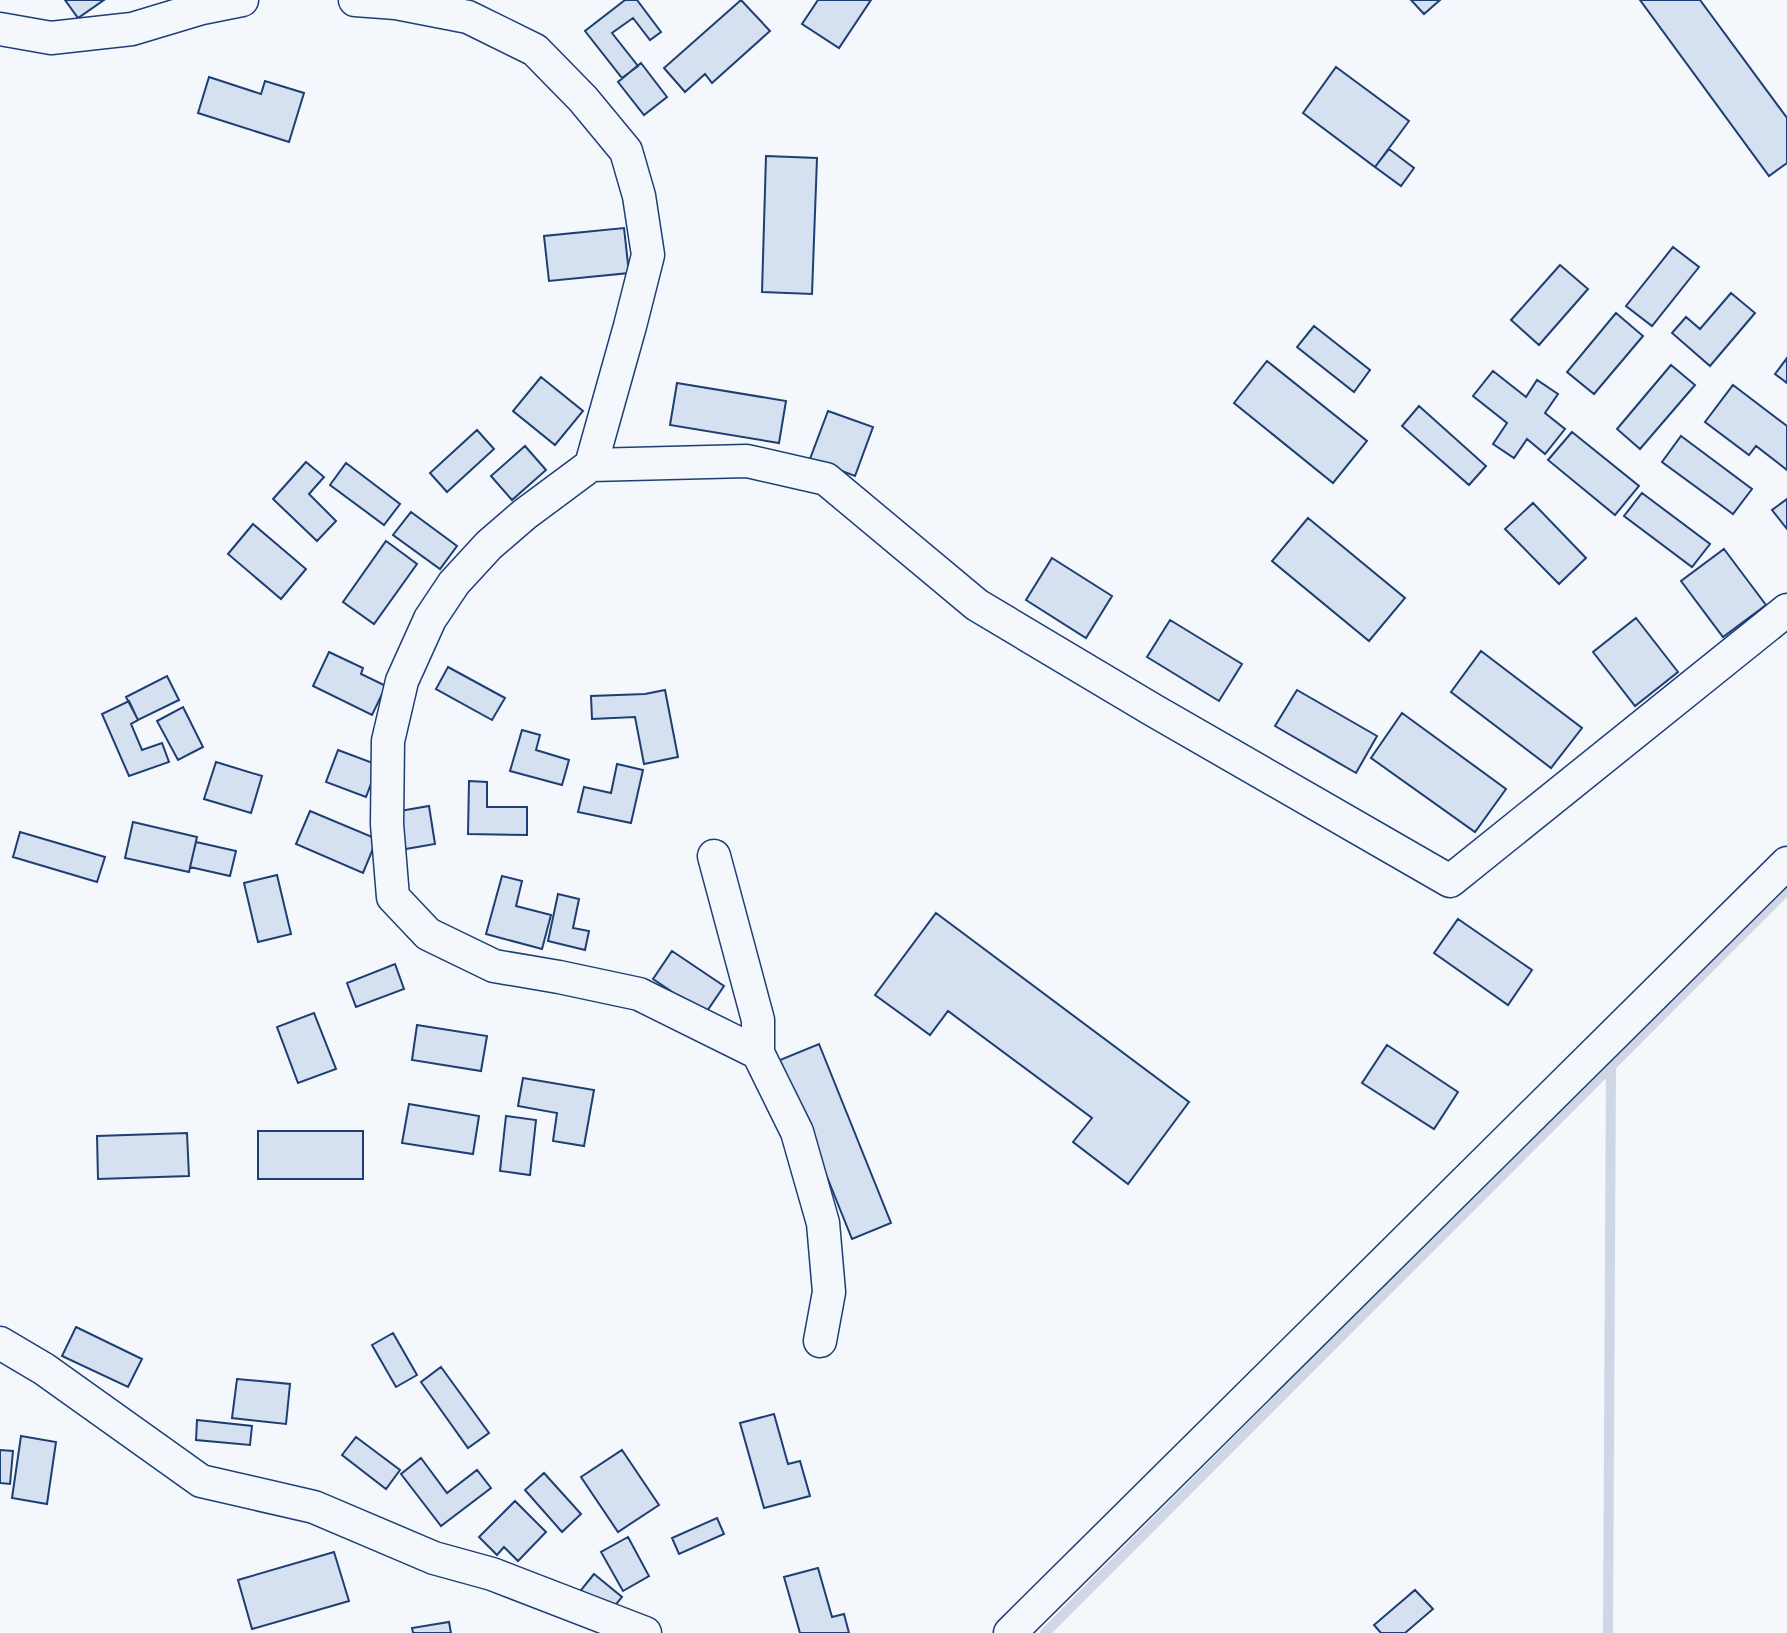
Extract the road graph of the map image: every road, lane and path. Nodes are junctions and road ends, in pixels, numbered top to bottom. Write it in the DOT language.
graph roads {
  1 [pos="242,0"];
  2 [pos="355,0"];
  3 [pos="0,29"];
  4 [pos="591,465"];
  5 [pos="1787,610"];
  6 [pos="714,856"];
  7 [pos="1787,863"];
  8 [pos="758,1054"];
  9 [pos="820,1341"];
  10 [pos="0,1343"];
  11 [pos="645,1633"];
  12 [pos="1010,1633"];
  1 -- 3 [label="street"];
  2 -- 4 [label="street"];
  4 -- 5 [label="street"];
  4 -- 8 [label="street"];
  6 -- 8 [label="street"];
  7 -- 12 [label="street"];
  8 -- 9 [label="street"];
  10 -- 11 [label="street"];
}
